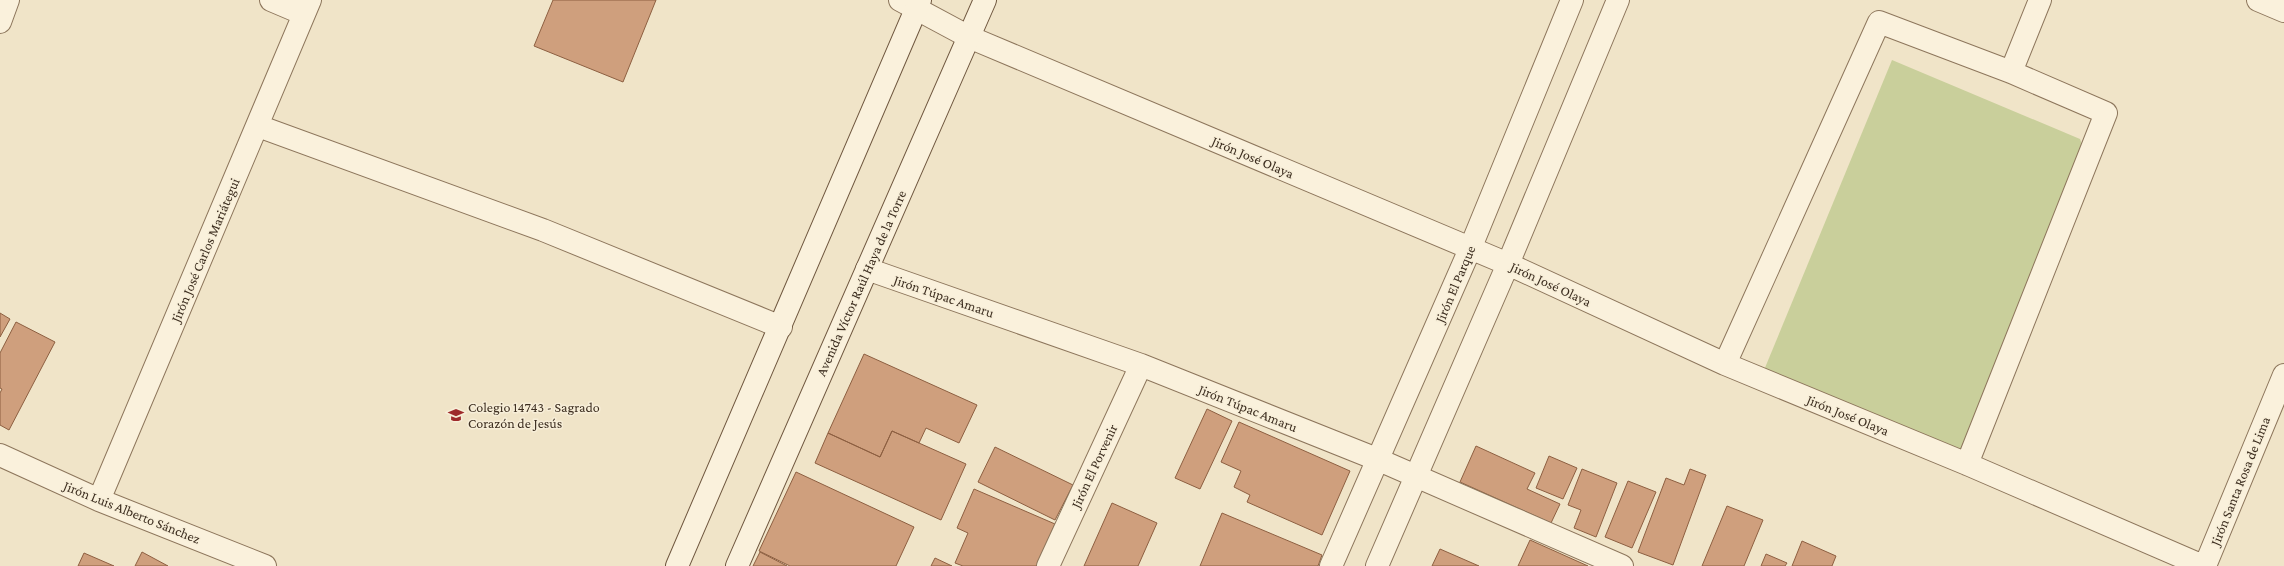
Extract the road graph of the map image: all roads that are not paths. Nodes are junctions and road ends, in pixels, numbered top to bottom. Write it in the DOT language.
graph roads {
  1 [pos="8,0"];
  2 [pos="271,0"];
  3 [pos="985,0"];
  4 [pos="1572,0"];
  5 [pos="1618,0"];
  6 [pos="2040,0"];
  7 [pos="2258,0"];
  8 [pos="912,2"];
  9 [pos="307,7"];
  10 [pos="2284,11"];
  11 [pos="0,22"];
  12 [pos="969,37"];
  13 [pos="2011,72"];
  14 [pos="258,126"];
  15 [pos="1470,249"];
  16 [pos="1508,264"];
  17 [pos="867,269"];
  18 [pos="781,327"];
  19 [pos="1725,364"];
  20 [pos="1141,365"];
  21 [pos="2284,375"];
  22 [pos="0,455"];
  23 [pos="1379,460"];
  24 [pos="1967,464"];
  25 [pos="1417,477"];
  26 [pos="99,500"];
  27 [pos="265,566"];
  28 [pos="677,566"];
  29 [pos="737,566"];
  30 [pos="1048,566"];
  31 [pos="1331,566"];
  32 [pos="1377,566"];
  33 [pos="1622,566"];
  34 [pos="2204,566"];
  1 -- 11 [label="street"];
  2 -- 9 [label="street"];
  3 -- 12 [label="street, Avenida Víctor Raúl Haya de la Torre"];
  4 -- 15 [label="street, Jirón El Parque"];
  5 -- 16 [label="street"];
  6 -- 13 [label="street"];
  7 -- 10 [label="street"];
  8 -- 12 [label="street, Jirón José Olaya"];
  8 -- 18 [label="street"];
  9 -- 14 [label="street, Jirón José Carlos Mariátegui"];
  12 -- 15 [label="street, Jirón José Olaya"];
  12 -- 17 [label="street, Avenida Víctor Raúl Haya de la Torre"];
  13 -- 19 [label="street"];
  13 -- 24 [label="street"];
  14 -- 18 [label="street"];
  14 -- 26 [label="street, Jirón José Carlos Mariátegui"];
  15 -- 16 [label="street, Jirón José Olaya"];
  15 -- 23 [label="street, Jirón El Parque"];
  16 -- 19 [label="street, Jirón José Olaya"];
  16 -- 25 [label="street"];
  17 -- 20 [label="street, Jirón Túpac Amaru"];
  17 -- 29 [label="street, Avenida Víctor Raúl Haya de la Torre"];
  18 -- 28 [label="street"];
  19 -- 24 [label="street, Jirón José Olaya"];
  20 -- 23 [label="street, Jirón Túpac Amaru"];
  20 -- 30 [label="street, Jirón El Porvenir"];
  21 -- 34 [label="street, Jirón Santa Rosa de Lima"];
  22 -- 26 [label="street, Jirón Luis Alberto Sánchez"];
  23 -- 25 [label="street, Jirón Túpac Amaru"];
  23 -- 31 [label="street, Jirón El Parque"];
  24 -- 34 [label="street, Jirón José Olaya"];
  25 -- 32 [label="street"];
  25 -- 33 [label="street, Jirón Túpac Amaru"];
  26 -- 27 [label="street, Jirón Luis Alberto Sánchez"];
}
